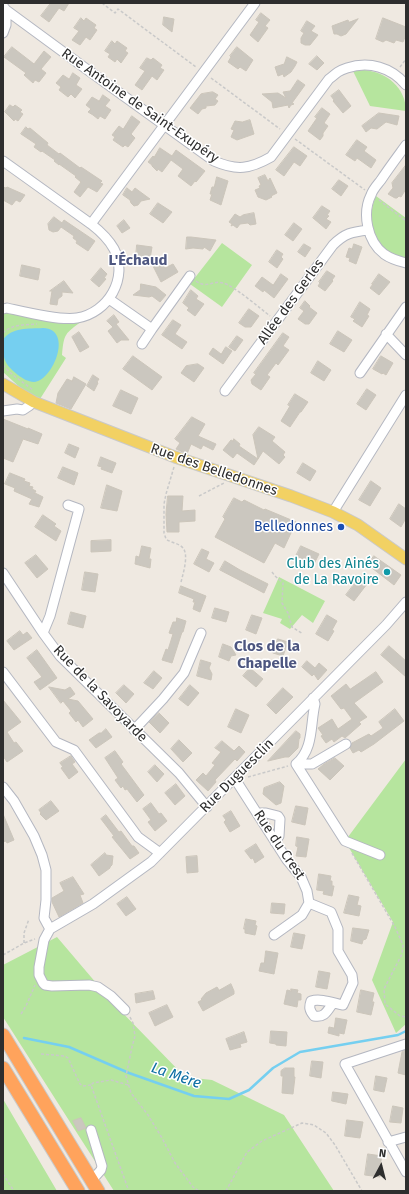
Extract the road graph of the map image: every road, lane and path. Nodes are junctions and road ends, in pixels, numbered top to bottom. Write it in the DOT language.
graph roads {
  1 [pos="102,3"];
  2 [pos="255,3"];
  3 [pos="5,8"];
  4 [pos="3,33"];
  5 [pos="406,59"];
  6 [pos="203,72"];
  7 [pos="395,74"];
  8 [pos="406,85"];
  9 [pos="164,124"];
  10 [pos="288,134"];
  11 [pos="406,144"];
  12 [pos="3,161"];
  13 [pos="371,194"];
  14 [pos="406,221"];
  15 [pos="92,224"];
  16 [pos="368,230"];
  17 [pos="406,263"];
  18 [pos="190,276"];
  19 [pos="109,299"];
  20 [pos="406,307"];
  21 [pos="3,309"];
  22 [pos="270,316"];
  23 [pos="152,329"];
  24 [pos="386,334"];
  25 [pos="142,344"];
  26 [pos="406,355"];
  27 [pos="3,365"];
  28 [pos="360,373"];
  29 [pos="3,378"];
  30 [pos="3,384"];
  31 [pos="16,391"];
  32 [pos="225,391"];
  33 [pos="406,395"];
  34 [pos="34,396"];
  35 [pos="3,411"];
  36 [pos="175,457"];
  37 [pos="228,481"];
  38 [pos="199,496"];
  39 [pos="68,505"];
  40 [pos="333,512"];
  41 [pos="406,559"];
  42 [pos="272,572"];
  43 [pos="3,573"];
  44 [pos="181,582"];
  45 [pos="406,602"];
  46 [pos="43,633"];
  47 [pos="201,633"];
  48 [pos="303,634"];
  49 [pos="3,672"];
  50 [pos="313,698"];
  51 [pos="134,730"];
  52 [pos="346,744"];
  53 [pos="296,764"];
  54 [pos="235,779"];
  55 [pos="3,787"];
  56 [pos="207,807"];
  57 [pos="257,813"];
  58 [pos="345,841"];
  59 [pos="275,842"];
  60 [pos="160,853"];
  61 [pos="380,855"];
  62 [pos="309,903"];
  63 [pos="29,919"];
  64 [pos="48,932"];
  65 [pos="274,935"];
  66 [pos="24,943"];
  67 [pos="3,955"];
  68 [pos="39,975"];
  69 [pos="334,1003"];
  70 [pos="125,1010"];
  71 [pos="21,1014"];
  72 [pos="406,1017"];
  73 [pos="3,1035"];
  74 [pos="406,1044"];
  75 [pos="41,1054"];
  76 [pos="3,1068"];
  77 [pos="91,1085"];
  78 [pos="128,1086"];
  79 [pos="92,1130"];
  80 [pos="406,1137"];
  81 [pos="388,1142"];
  82 [pos="406,1172"];
  83 [pos="3,1174"];
  84 [pos="95,1186"];
  85 [pos="14,1191"];
  86 [pos="78,1191"];
  87 [pos="129,1191"];
  88 [pos="199,1191"];
  89 [pos="226,1191"];
  90 [pos="362,1191"];
  1 -- 6 [label="path"];
  2 -- 6 [label="street"];
  3 -- 4 [label="street"];
  3 -- 9 [label="street, Rue Antoine de Saint-Exupéry"];
  5 -- 7 [label="path"];
  6 -- 9 [label="street"];
  6 -- 10 [label="path"];
  7 -- 8 [label="street, Rue Antoine de Saint-Exupéry"];
  7 -- 10 [label="street, Rue Antoine de Saint-Exupéry"];
  9 -- 10 [label="street, Rue Antoine de Saint-Exupéry"];
  9 -- 15 [label="street"];
  10 -- 13 [label="path"];
  11 -- 13 [label="street"];
  12 -- 15 [label="street"];
  13 -- 14 [label="path"];
  13 -- 16 [label="street"];
  15 -- 19 [label="street"];
  16 -- 17 [label="street"];
  16 -- 32 [label="street, Allée des Gerles"];
  18 -- 22 [label="path"];
  18 -- 23 [label="street"];
  19 -- 21 [label="street"];
  19 -- 23 [label="street"];
  20 -- 24 [label="street"];
  23 -- 25 [label="street"];
  24 -- 26 [label="street"];
  24 -- 28 [label="street"];
  27 -- 34 [label="path"];
  29 -- 31 [label="main road, Rue des Belledonnes"];
  30 -- 31 [label="main road, Rue des Belledonnes"];
  31 -- 34 [label="main road, Rue des Belledonnes"];
  33 -- 40 [label="street"];
  34 -- 35 [label="street"];
  34 -- 36 [label="main road, Rue des Belledonnes"];
  36 -- 40 [label="main road, Rue des Belledonnes"];
  36 -- 44 [label="path"];
  37 -- 38 [label="path"];
  39 -- 46 [label="street"];
  40 -- 41 [label="main road, Rue des Belledonnes"];
  42 -- 48 [label="path"];
  43 -- 46 [label="street, Rue de la Savoyarde"];
  45 -- 50 [label="street, Rue Duguesclin"];
  46 -- 51 [label="street, Rue de la Savoyarde"];
  47 -- 51 [label="street"];
  49 -- 60 [label="street"];
  50 -- 53 [label="street"];
  50 -- 54 [label="street, Rue Duguesclin"];
  51 -- 56 [label="street, Rue de la Savoyarde"];
  52 -- 53 [label="street"];
  53 -- 54 [label="path"];
  53 -- 58 [label="street"];
  54 -- 56 [label="street, Rue Duguesclin"];
  54 -- 57 [label="street, Rue du Crest"];
  55 -- 64 [label="street"];
  56 -- 60 [label="street, Rue Duguesclin"];
  57 -- 59 [label="street, Rue du Crest"];
  57 -- 59 [label="street"];
  58 -- 61 [label="street"];
  58 -- 72 [label="path"];
  59 -- 62 [label="street, Rue du Crest"];
  60 -- 64 [label="street, Rue Duguesclin"];
  62 -- 65 [label="street"];
  62 -- 69 [label="street"];
  63 -- 66 [label="path"];
  64 -- 66 [label="path"];
  64 -- 68 [label="street"];
  66 -- 67 [label="path"];
  68 -- 70 [label="street"];
  68 -- 71 [label="path"];
  70 -- 78 [label="path"];
  73 -- 84 [label="highway"];
  74 -- 81 [label="street"];
  75 -- 77 [label="path"];
  76 -- 86 [label="highway"];
  77 -- 78 [label="path"];
  77 -- 87 [label="path"];
  78 -- 88 [label="path"];
  79 -- 84 [label="street"];
  80 -- 81 [label="street"];
  81 -- 82 [label="street"];
  83 -- 85 [label="path"];
  89 -- 90 [label="path"];
}
